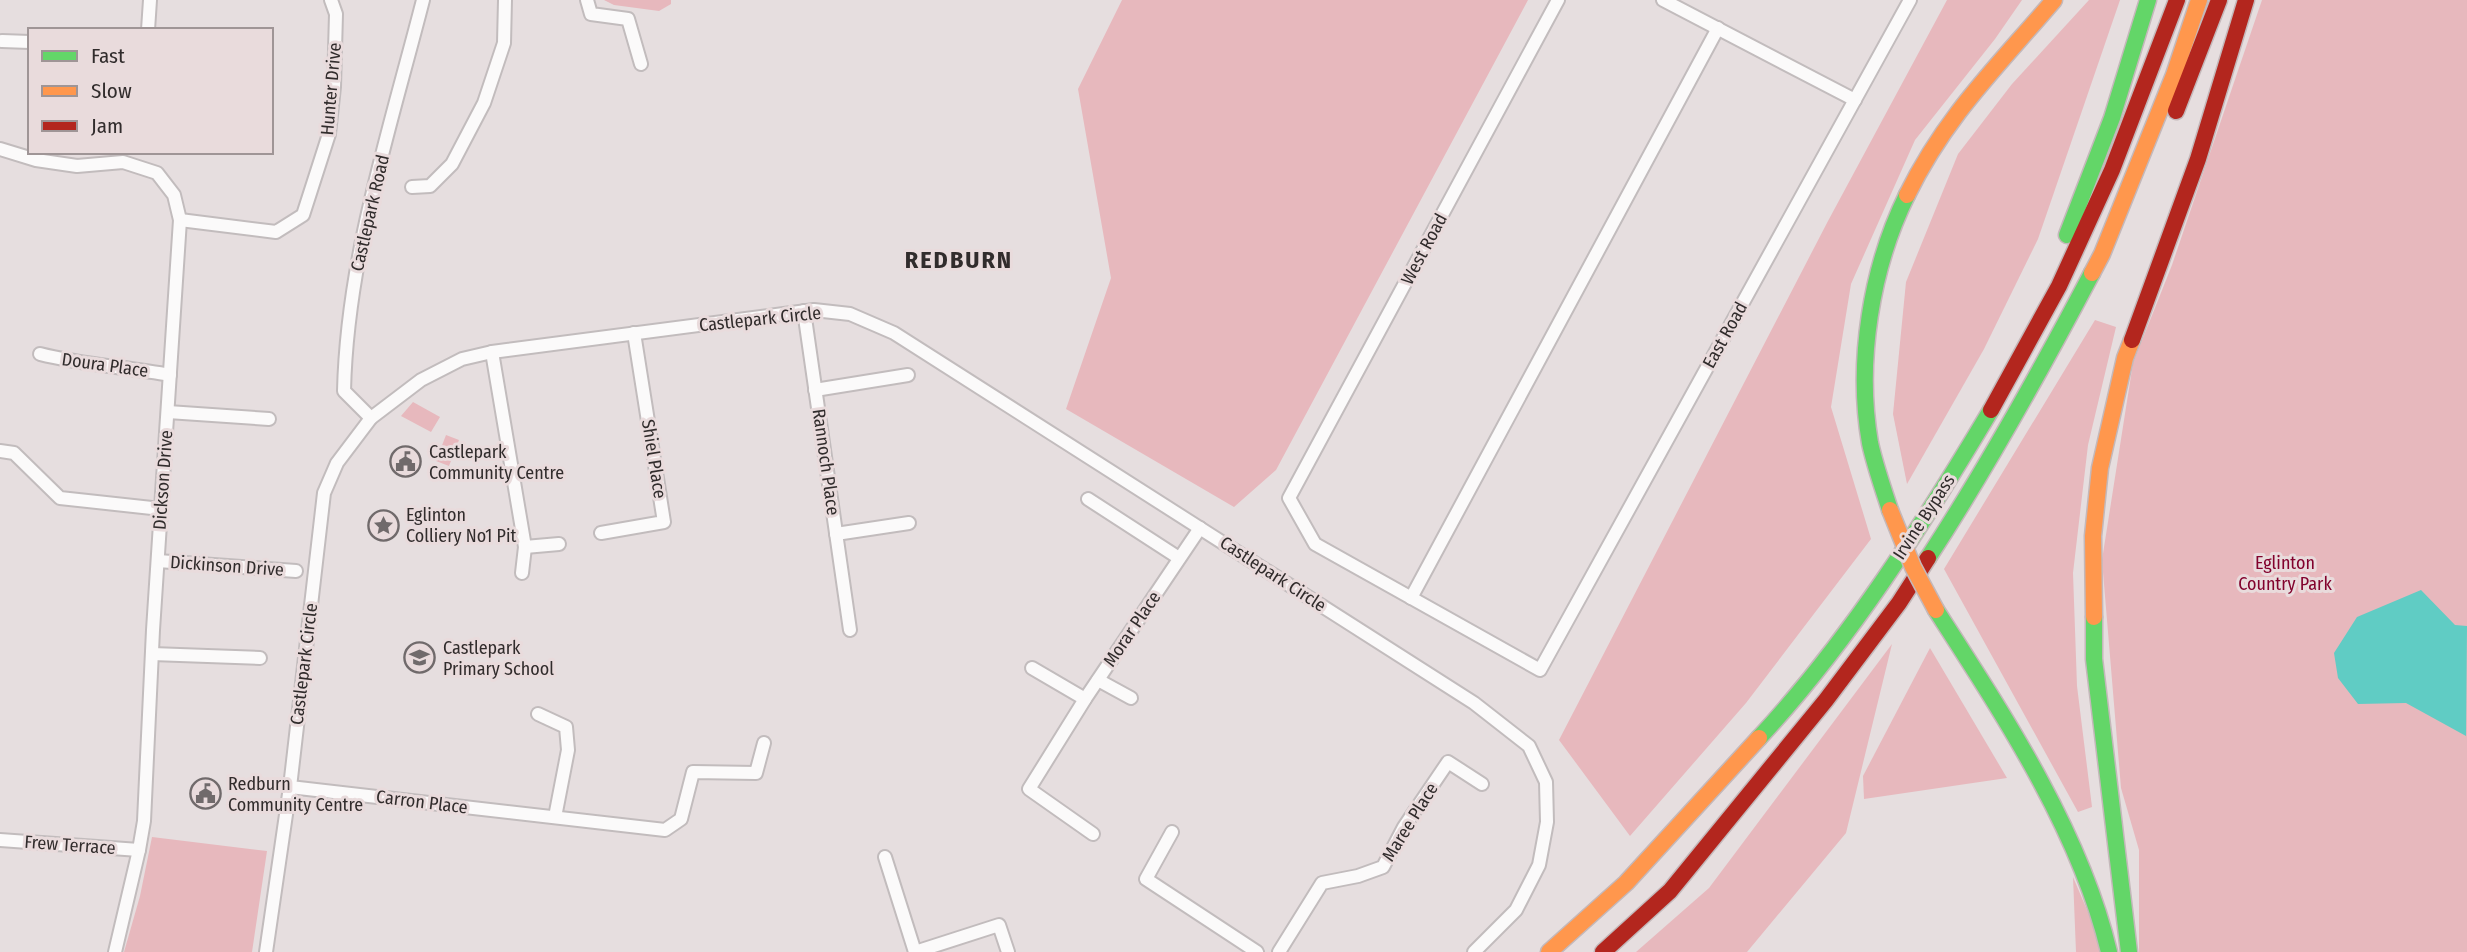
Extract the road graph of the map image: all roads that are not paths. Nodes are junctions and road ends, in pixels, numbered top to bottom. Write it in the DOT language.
graph roads {
  1 [pos="150,0"];
  2 [pos="331,0"];
  3 [pos="423,0"];
  4 [pos="505,0"];
  5 [pos="587,0"];
  6 [pos="1558,0"];
  7 [pos="1664,0"];
  8 [pos="1910,0"];
  9 [pos="2054,0"];
  10 [pos="2148,0"];
  11 [pos="2177,0"];
  12 [pos="2200,0"];
  13 [pos="2219,0"];
  14 [pos="2246,0"];
  15 [pos="148,28"];
  16 [pos="1718,28"];
  17 [pos="2,41"];
  18 [pos="28,42"];
  19 [pos="641,64"];
  20 [pos="1855,100"];
  21 [pos="0,149"];
  22 [pos="131,158"];
  23 [pos="412,187"];
  24 [pos="180,220"];
  25 [pos="2102,254"];
  26 [pos="804,311"];
  27 [pos="634,333"];
  28 [pos="492,352"];
  29 [pos="40,354"];
  30 [pos="170,375"];
  31 [pos="908,375"];
  32 [pos="816,390"];
  33 [pos="2003,390"];
  34 [pos="167,412"];
  35 [pos="371,418"];
  36 [pos="269,419"];
  37 [pos="0,451"];
  38 [pos="1088,499"];
  39 [pos="161,509"];
  40 [pos="909,523"];
  41 [pos="1200,528"];
  42 [pos="601,533"];
  43 [pos="836,534"];
  44 [pos="559,544"];
  45 [pos="525,547"];
  46 [pos="1179,558"];
  47 [pos="158,561"];
  48 [pos="296,571"];
  49 [pos="522,573"];
  50 [pos="1411,598"];
  51 [pos="850,630"];
  52 [pos="152,654"];
  53 [pos="260,658"];
  54 [pos="1032,668"];
  55 [pos="1098,680"];
  56 [pos="1131,698"];
  57 [pos="1085,699"];
  58 [pos="538,714"];
  59 [pos="764,743"];
  60 [pos="1482,784"];
  61 [pos="290,787"];
  62 [pos="555,817"];
  63 [pos="1172,832"];
  64 [pos="1093,834"];
  65 [pos="0,840"];
  66 [pos="139,850"];
  67 [pos="885,857"];
  68 [pos="115,952"];
  69 [pos="267,952"];
  70 [pos="1008,952"];
  71 [pos="1257,952"];
  72 [pos="1279,952"];
  73 [pos="1474,952"];
  74 [pos="1549,952"];
  75 [pos="1603,952"];
  76 [pos="2109,952"];
  77 [pos="2129,952"];
  1 -- 15 [label="street"];
  2 -- 24 [label="street, Hunter Drive"];
  3 -- 35 [label="street, Castlepark Road"];
  4 -- 23 [label="street"];
  5 -- 19 [label="street"];
  6 -- 50 [label="street, West Road"];
  7 -- 16 [label="street"];
  8 -- 20 [label="street, East Road"];
  9 -- 76 [label="main road, bridge"];
  10 -- 33 [label="main road"];
  11 -- 33 [label="main road, Irvine Bypass"];
  12 -- 25 [label="main road, Irvine Bypass"];
  13 -- 25 [label="main road"];
  14 -- 77 [label="main road"];
  16 -- 20 [label="street"];
  16 -- 50 [label="street"];
  17 -- 18 [label="street"];
  20 -- 50 [label="street, East Road"];
  21 -- 22 [label="street, Dickson Drive"];
  22 -- 24 [label="street, Dickson Drive"];
  24 -- 30 [label="street, Dickson Drive"];
  25 -- 75 [label="main road, Irvine Bypass"];
  26 -- 27 [label="street, Castlepark Circle"];
  26 -- 32 [label="street, Rannoch Place"];
  26 -- 41 [label="street, Castlepark Circle"];
  27 -- 28 [label="street, Castlepark Circle"];
  27 -- 42 [label="street, Shiel Place"];
  28 -- 35 [label="street, Castlepark Circle"];
  28 -- 45 [label="street"];
  29 -- 30 [label="street, Doura Place"];
  30 -- 34 [label="street, Dickson Drive"];
  31 -- 32 [label="street, Rannoch Place"];
  32 -- 43 [label="street, Rannoch Place"];
  33 -- 74 [label="main road, Irvine Bypass"];
  34 -- 36 [label="street"];
  34 -- 39 [label="street, Dickson Drive"];
  35 -- 61 [label="street, Castlepark Circle"];
  37 -- 39 [label="street"];
  38 -- 46 [label="street"];
  39 -- 47 [label="street, Dickson Drive"];
  40 -- 43 [label="street, Rannoch Place"];
  41 -- 46 [label="street, Morar Place"];
  41 -- 73 [label="street, Castlepark Circle"];
  43 -- 51 [label="street, Rannoch Place"];
  44 -- 45 [label="street"];
  45 -- 49 [label="street"];
  46 -- 55 [label="street, Morar Place"];
  47 -- 48 [label="street, Dickinson Drive"];
  47 -- 52 [label="street, Dickson Drive"];
  52 -- 53 [label="street"];
  52 -- 66 [label="street, Dickson Drive"];
  54 -- 57 [label="street"];
  55 -- 56 [label="street"];
  55 -- 57 [label="street, Morar Place"];
  57 -- 64 [label="street, Morar Place"];
  58 -- 62 [label="street"];
  59 -- 62 [label="street, Carron Place"];
  60 -- 72 [label="street, Maree Place"];
  61 -- 62 [label="street, Carron Place"];
  61 -- 69 [label="street, Castlepark Circle"];
  63 -- 71 [label="street"];
  65 -- 66 [label="street, Frew Terrace"];
  66 -- 68 [label="street, Dickson Drive"];
  67 -- 70 [label="street"];
}
